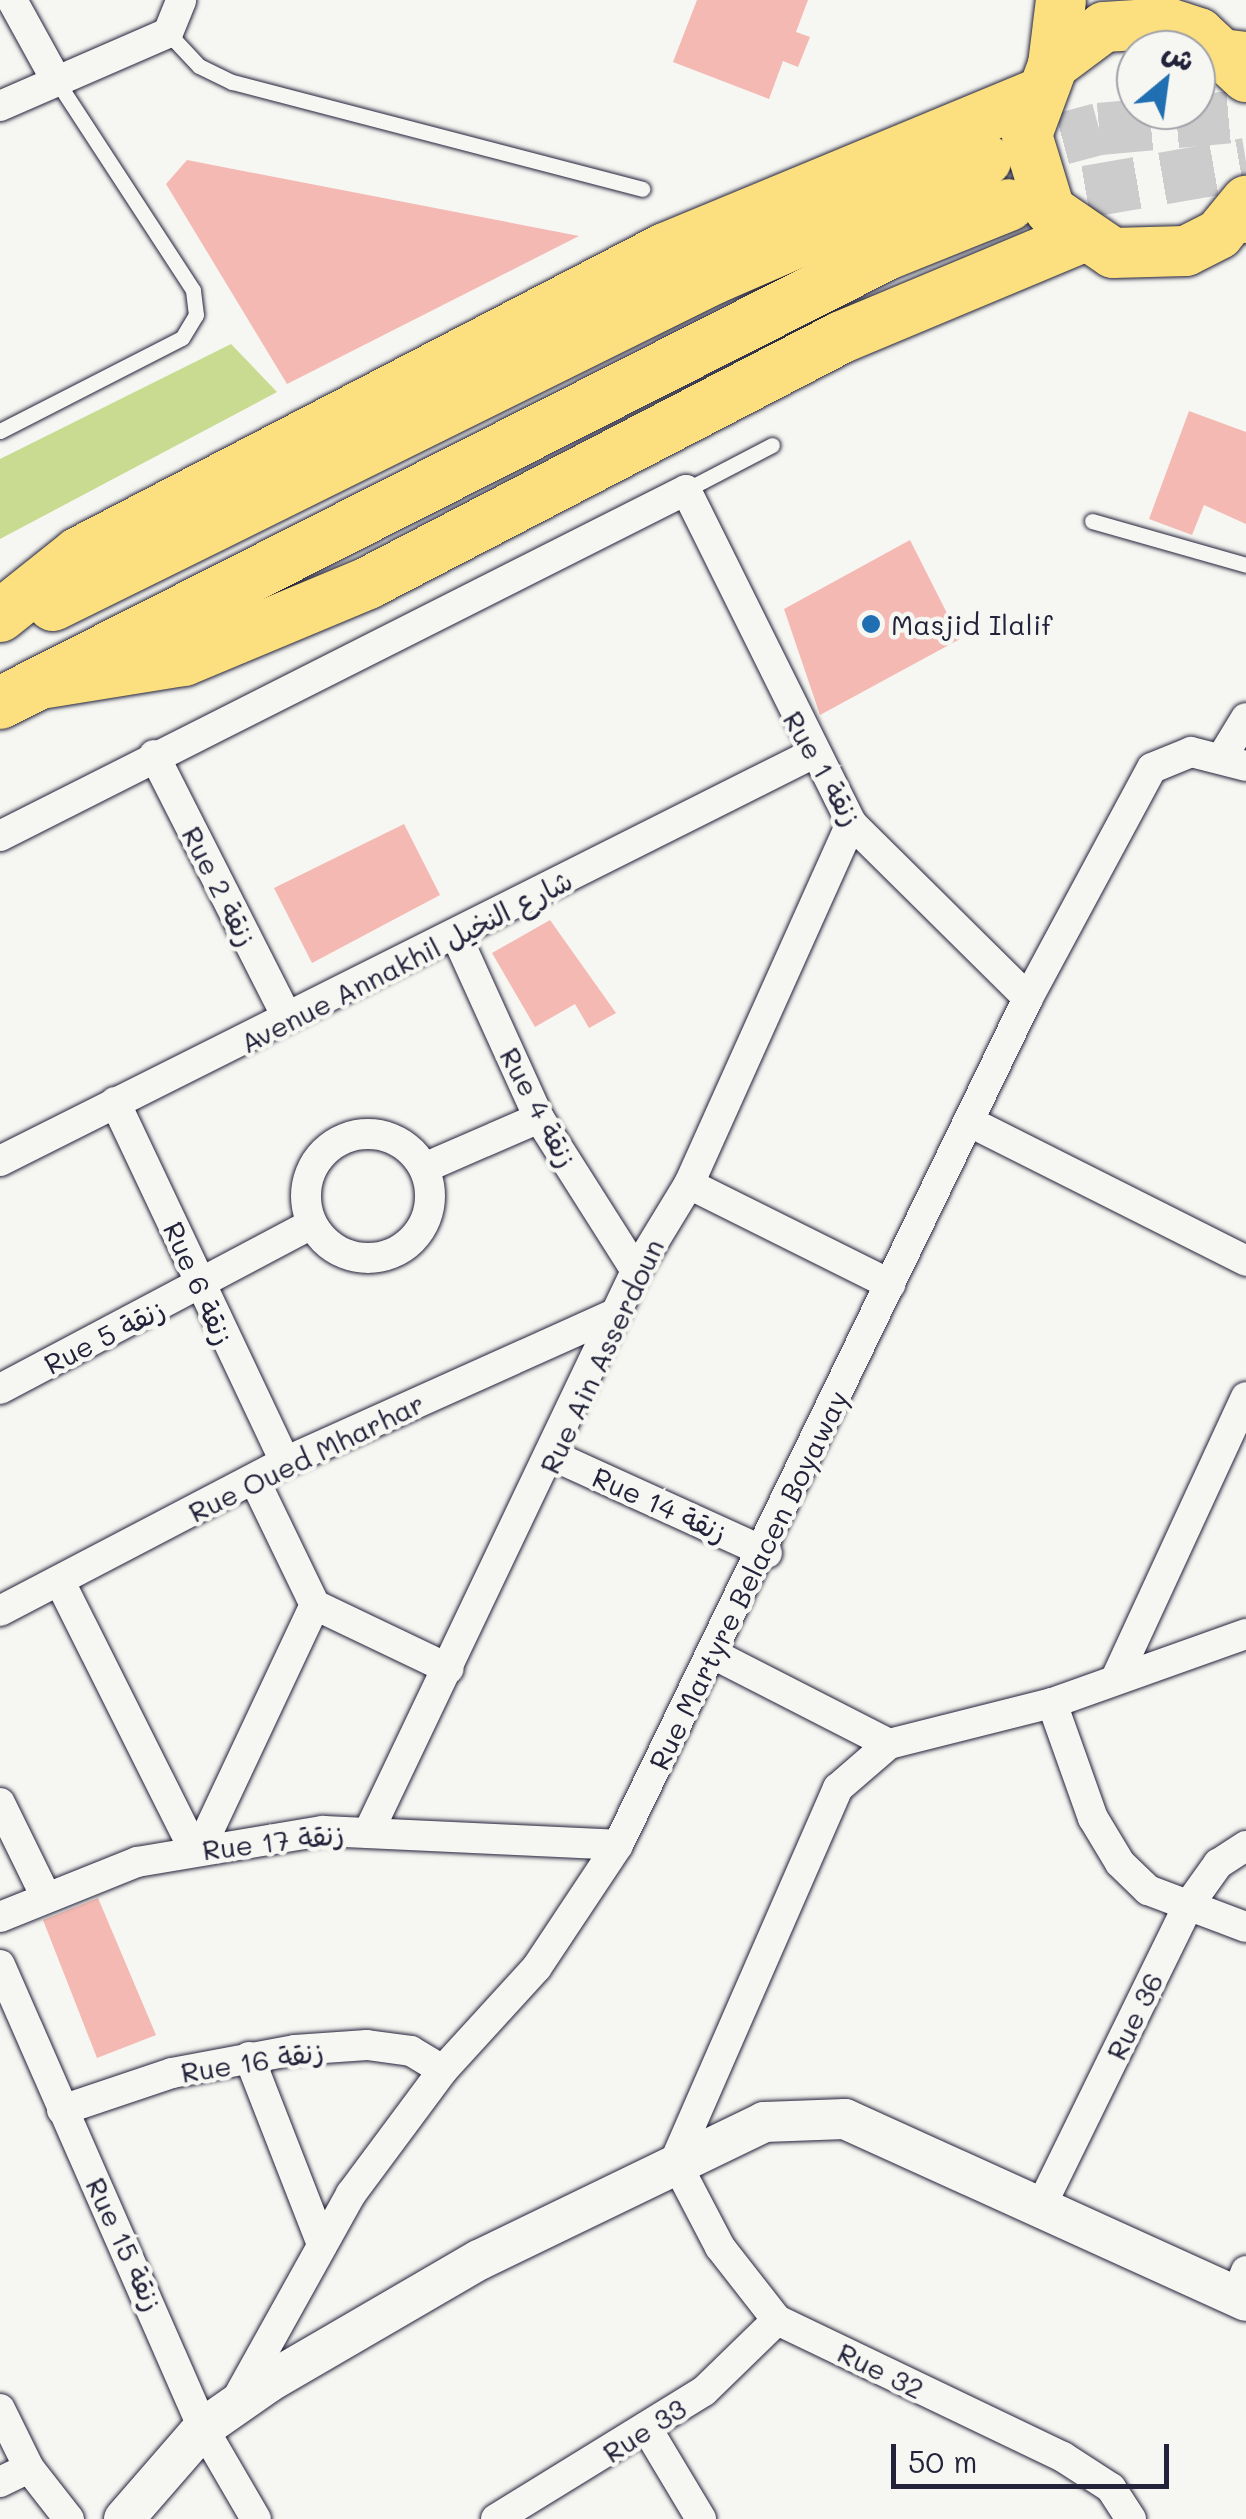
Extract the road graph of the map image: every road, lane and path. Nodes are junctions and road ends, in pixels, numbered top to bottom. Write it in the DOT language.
graph roads {
  1 [pos="12,0"];
  2 [pos="181,0"];
  3 [pos="1061,0"];
  4 [pos="168,33"];
  5 [pos="1218,45"];
  6 [pos="55,78"];
  7 [pos="1044,81"];
  8 [pos="0,106"];
  9 [pos="985,160"];
  10 [pos="642,188"];
  11 [pos="1009,205"];
  12 [pos="1239,224"];
  13 [pos="1079,238"];
  14 [pos="0,431"];
  15 [pos="772,444"];
  16 [pos="686,490"];
  17 [pos="1092,521"];
  18 [pos="1246,565"];
  19 [pos="0,616"];
  20 [pos="0,629"];
  21 [pos="20,692"];
  22 [pos="1246,718"];
  23 [pos="154,755"];
  24 [pos="810,755"];
  25 [pos="1235,760"];
  26 [pos="850,824"];
  27 [pos="0,836"];
  28 [pos="456,935"];
  29 [pos="1028,998"];
  30 [pos="287,1018"];
  31 [pos="115,1102"];
  32 [pos="539,1118"];
  33 [pos="972,1123"];
  34 [pos="0,1161"];
  35 [pos="424,1168"];
  36 [pos="688,1184"];
  37 [pos="311,1224"];
  38 [pos="1246,1261"];
  39 [pos="636,1271"];
  40 [pos="890,1284"];
  41 [pos="202,1286"];
  42 [pos="616,1313"];
  43 [pos="0,1389"];
  44 [pos="1246,1397"];
  45 [pos="554,1456"];
  46 [pos="285,1462"];
  47 [pos="254,1479"];
  48 [pos="766,1552"];
  49 [pos="60,1582"];
  50 [pos="315,1605"];
  51 [pos="0,1612"];
  52 [pos="1246,1634"];
  53 [pos="715,1655"];
  54 [pos="449,1669"];
  55 [pos="1118,1674"];
  56 [pos="1052,1703"];
  57 [pos="889,1744"];
  58 [pos="0,1803"];
  59 [pos="368,1831"];
  60 [pos="618,1845"];
  61 [pos="1246,1846"];
  62 [pos="197,1849"];
  63 [pos="46,1897"];
  64 [pos="1188,1906"];
  65 [pos="0,1917"];
  66 [pos="1246,1926"];
  67 [pos="0,1964"];
  68 [pos="249,2058"];
  69 [pos="443,2070"];
  70 [pos="62,2110"];
  71 [pos="674,2161"];
  72 [pos="1044,2202"];
  73 [pos="322,2244"];
  74 [pos="1243,2289"];
  75 [pos="777,2320"];
  76 [pos="0,2409"];
  77 [pos="217,2419"];
  78 [pos="646,2427"];
  79 [pos="28,2468"];
  80 [pos="0,2482"];
  81 [pos="69,2519"];
  82 [pos="124,2519"];
  83 [pos="256,2519"];
  84 [pos="496,2519"];
  85 [pos="701,2519"];
  86 [pos="1131,2519"];
  1 -- 6 [label="street"];
  2 -- 4 [label="street"];
  3 -- 7 [label="main road"];
  4 -- 6 [label="street"];
  4 -- 10 [label="lane"];
  5 -- 7 [label="main road"];
  6 -- 8 [label="street"];
  6 -- 14 [label="lane"];
  7 -- 13 [label="main road"];
  7 -- 19 [label="highway"];
  9 -- 20 [label="highway"];
  11 -- 21 [label="highway"];
  12 -- 13 [label="main road"];
  13 -- 21 [label="highway"];
  15 -- 16 [label="lane"];
  16 -- 23 [label="street"];
  16 -- 24 [label="street, Rue 1 زنقة"];
  17 -- 18 [label="lane"];
  22 -- 25 [label="street"];
  23 -- 27 [label="street"];
  23 -- 30 [label="street, Rue 2 زنقة"];
  24 -- 26 [label="street, Rue 1 زنقة"];
  24 -- 28 [label="street, Avenue Annakhil شارع النخيل"];
  25 -- 29 [label="street, Rue Martyre Belacen Boyaway"];
  26 -- 29 [label="street, Rue 1 زنقة"];
  26 -- 36 [label="street, Rue Ain Asserdoun"];
  28 -- 30 [label="street, Avenue Annakhil شارع النخيل"];
  28 -- 32 [label="street, Rue 4 زنقة"];
  29 -- 33 [label="street, Rue Martyre Belacen Boyaway"];
  30 -- 31 [label="street, Avenue Annakhil شارع النخيل"];
  31 -- 34 [label="street, Avenue Annakhil شارع النخيل"];
  31 -- 41 [label="street, Rue 6 زنقة"];
  32 -- 35 [label="street"];
  32 -- 39 [label="street, Rue 4 زنقة"];
  33 -- 38 [label="street"];
  33 -- 40 [label="street, Rue Martyre Belacen Boyaway"];
  35 -- 37 [label="street"];
  35 -- 37 [label="street"];
  36 -- 39 [label="street, Rue Ain Asserdoun"];
  36 -- 40 [label="street"];
  37 -- 41 [label="street, Rue 5 زنقة"];
  39 -- 42 [label="street, Rue Ain Asserdoun"];
  40 -- 48 [label="street, Rue Martyre Belacen Boyaway"];
  41 -- 43 [label="street, Rue 5 زنقة"];
  41 -- 46 [label="street, Rue 6 زنقة"];
  42 -- 45 [label="street, Rue Ain Asserdoun"];
  42 -- 46 [label="street, Rue Oued Mharhar"];
  44 -- 55 [label="street"];
  45 -- 48 [label="street, Rue 14 زنقة"];
  45 -- 54 [label="street, Rue Ain Asserdoun"];
  46 -- 47 [label="street, Rue Oued Mharhar"];
  47 -- 49 [label="street, Rue Oued Mharhar"];
  47 -- 50 [label="street"];
  48 -- 53 [label="street, Rue Martyre Belacen Boyaway"];
  49 -- 51 [label="street, Rue Oued Mharhar"];
  49 -- 62 [label="street"];
  50 -- 54 [label="street"];
  50 -- 62 [label="street"];
  52 -- 55 [label="street"];
  53 -- 57 [label="street"];
  53 -- 60 [label="street, Rue Martyre Belacen Boyaway"];
  54 -- 59 [label="street, Rue Ain Asserdoun"];
  55 -- 56 [label="street"];
  56 -- 57 [label="street"];
  56 -- 64 [label="street"];
  57 -- 71 [label="street"];
  58 -- 63 [label="street"];
  59 -- 60 [label="street, Rue 17 زنقة"];
  59 -- 62 [label="street, Rue 17 زنقة"];
  60 -- 69 [label="street, Rue Martyre Belacen Boyaway"];
  61 -- 64 [label="street, Rue 36"];
  62 -- 63 [label="street, Rue 17 زنقة"];
  63 -- 65 [label="street, Rue 17 زنقة"];
  64 -- 66 [label="street"];
  64 -- 72 [label="street, Rue 36"];
  67 -- 70 [label="street, Rue 15 زنقة"];
  68 -- 69 [label="street, Rue 16 زنقة"];
  68 -- 70 [label="street, Rue 16 زنقة"];
  68 -- 73 [label="street"];
  69 -- 73 [label="street, Rue Martyre Belacen Boyaway"];
  70 -- 77 [label="street, Rue 15 زنقة"];
  71 -- 72 [label="street"];
  71 -- 75 [label="street"];
  71 -- 77 [label="street"];
  72 -- 74 [label="street"];
  73 -- 77 [label="street, Rue Martyre Belacen Boyaway"];
  75 -- 78 [label="street, Rue 33"];
  75 -- 86 [label="street, Rue 32"];
  76 -- 79 [label="street"];
  77 -- 82 [label="street"];
  77 -- 83 [label="street, Rue 15 زنقة"];
  78 -- 84 [label="street, Rue 33"];
  78 -- 85 [label="street"];
  79 -- 80 [label="street"];
  79 -- 81 [label="street"];
}
